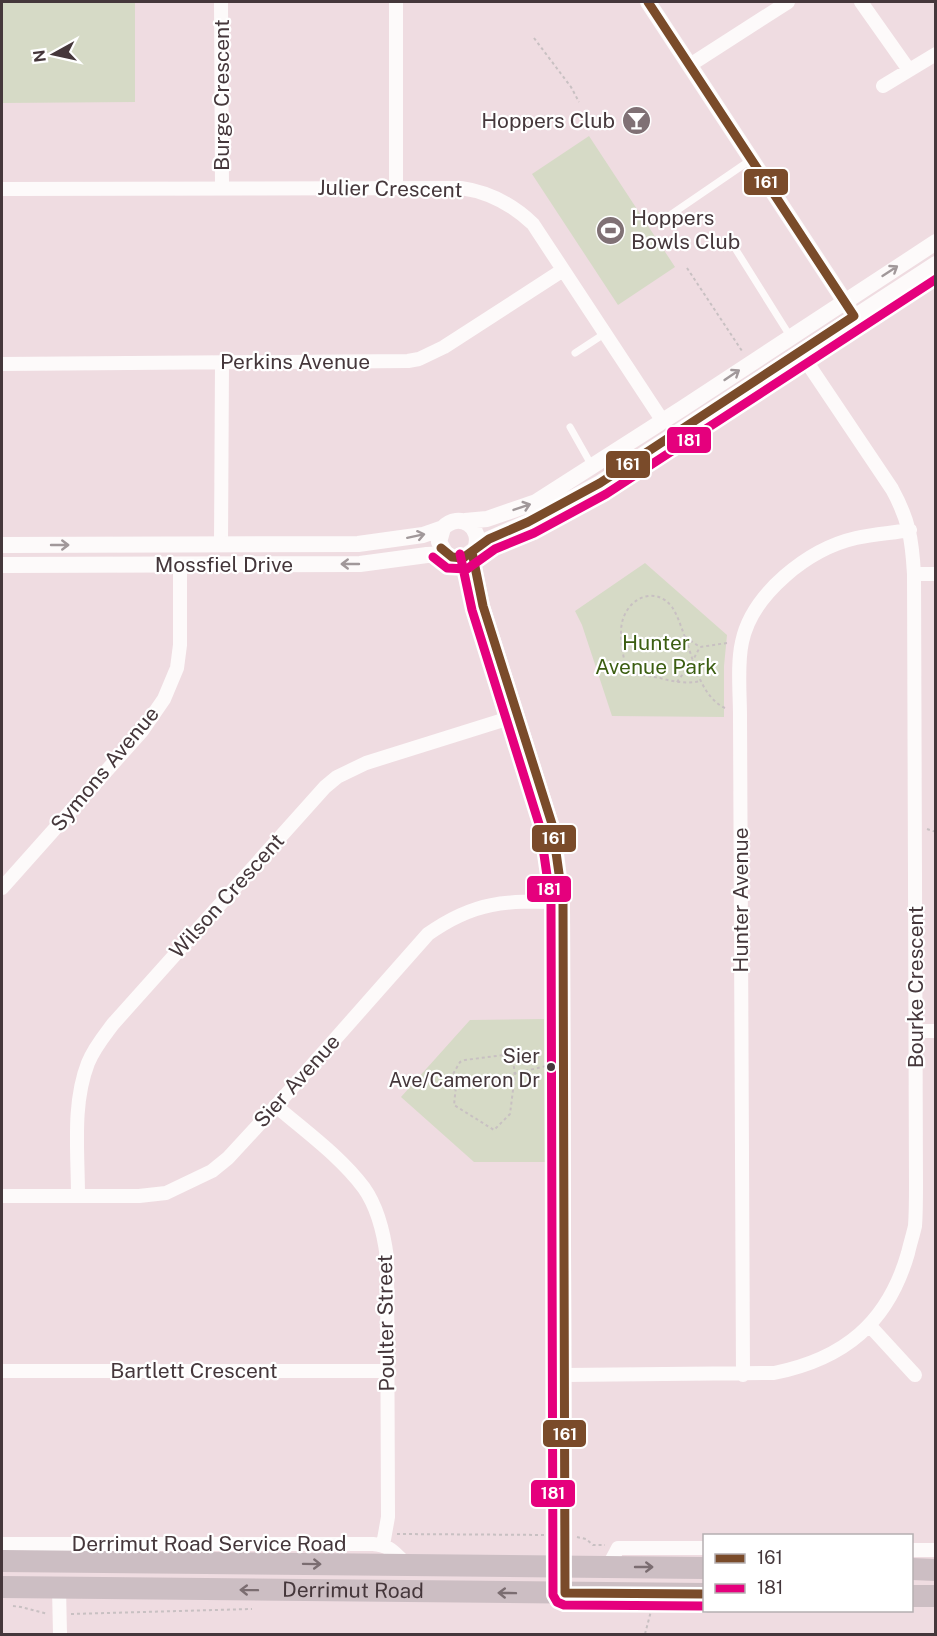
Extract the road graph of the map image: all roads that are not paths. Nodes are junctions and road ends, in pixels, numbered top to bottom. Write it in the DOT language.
graph roads {
  1 [pos="221,2"];
  2 [pos="396,2"];
  3 [pos="648,2"];
  4 [pos="788,2"];
  5 [pos="861,2"];
  6 [pos="936,54"];
  7 [pos="690,64"];
  8 [pos="909,70"];
  9 [pos="883,86"];
  10 [pos="752,159"];
  11 [pos="222,188"];
  12 [pos="396,188"];
  13 [pos="2,189"];
  14 [pos="660,222"];
  15 [pos="936,242"];
  16 [pos="733,246"];
  17 [pos="936,264"];
  18 [pos="563,270"];
  19 [pos="844,300"];
  20 [pos="854,316"];
  21 [pos="604,334"];
  22 [pos="790,336"];
  23 [pos="800,352"];
  24 [pos="576,353"];
  25 [pos="222,363"];
  26 [pos="2,364"];
  27 [pos="662,420"];
  28 [pos="570,428"];
  29 [pos="671,435"];
  30 [pos="592,466"];
  31 [pos="465,521"];
  32 [pos="443,528"];
  33 [pos="910,530"];
  34 [pos="221,544"];
  35 [pos="2,545"];
  36 [pos="181,545"];
  37 [pos="474,550"];
  38 [pos="449,556"];
  39 [pos="221,564"];
  40 [pos="180,565"];
  41 [pos="2,566"];
  42 [pos="936,573"];
  43 [pos="914,574"];
  44 [pos="483,606"];
  45 [pos="516,716"];
  46 [pos="2,888"];
  47 [pos="563,902"];
  48 [pos="916,1031"];
  49 [pos="936,1031"];
  50 [pos="276,1106"];
  51 [pos="2,1196"];
  52 [pos="78,1196"];
  53 [pos="870,1326"];
  54 [pos="2,1371"];
  55 [pos="386,1371"];
  56 [pos="743,1375"];
  57 [pos="915,1375"];
  58 [pos="565,1376"];
  59 [pos="384,1539"];
  60 [pos="2,1544"];
  61 [pos="703,1548"];
  62 [pos="913,1550"];
  63 [pos="936,1550"];
  64 [pos="613,1557"];
  65 [pos="2,1561"];
  66 [pos="59,1562"];
  67 [pos="408,1565"];
  68 [pos="565,1566"];
  69 [pos="703,1568"];
  70 [pos="913,1569"];
  71 [pos="936,1570"];
  72 [pos="59,1588"];
  73 [pos="459,1592"];
  74 [pos="565,1593"];
  75 [pos="629,1594"];
  76 [pos="703,1594"];
  77 [pos="913,1596"];
  78 [pos="936,1596"];
  79 [pos="6,1597"];
  80 [pos="60,1635"];
  1 -- 11 [label="street, Burge Crescent"];
  2 -- 12 [label="street"];
  3 -- 7 [label="street"];
  4 -- 7 [label="street"];
  5 -- 8 [label="street"];
  6 -- 8 [label="street"];
  7 -- 10 [label="street"];
  8 -- 9 [label="street"];
  10 -- 14 [label="lane"];
  10 -- 19 [label="street"];
  11 -- 12 [label="street, Julier Crescent"];
  11 -- 13 [label="street, Julier Crescent"];
  12 -- 18 [label="street, Julier Crescent"];
  19 -- 15 [label="street, one-way"];
  16 -- 22 [label="lane"];
  17 -- 20 [label="street"];
  18 -- 21 [label="street, Julier Crescent"];
  18 -- 25 [label="street, Perkins Avenue"];
  19 -- 20 [label="street"];
  19 -- 22 [label="street"];
  20 -- 23 [label="street"];
  21 -- 24 [label="lane"];
  21 -- 27 [label="street, Julier Crescent"];
  22 -- 23 [label="street"];
  27 -- 22 [label="street, one-way"];
  23 -- 29 [label="street"];
  23 -- 33 [label="street, Bourke Crescent"];
  25 -- 26 [label="street, Perkins Avenue"];
  25 -- 34 [label="street"];
  27 -- 29 [label="street"];
  27 -- 30 [label="street"];
  28 -- 30 [label="lane"];
  29 -- 37 [label="street"];
  31 -- 30 [label="street, one-way"];
  31 -- 32 [label="street"];
  31 -- 37 [label="street"];
  34 -- 32 [label="street, Mossfiel Drive, one-way"];
  32 -- 38 [label="street"];
  33 -- 43 [label="street, Bourke Crescent"];
  33 -- 56 [label="street, Hunter Avenue"];
  34 -- 36 [label="street, Mossfiel Drive"];
  34 -- 39 [label="street"];
  35 -- 36 [label="street, Mossfiel Drive, one-way"];
  36 -- 40 [label="street"];
  37 -- 38 [label="street"];
  37 -- 44 [label="street"];
  38 -- 39 [label="street, Mossfiel Drive, one-way"];
  38 -- 44 [label="street"];
  39 -- 40 [label="street, Mossfiel Drive"];
  40 -- 41 [label="street, Mossfiel Drive"];
  40 -- 46 [label="street, Symons Avenue"];
  42 -- 43 [label="street"];
  43 -- 48 [label="street, Bourke Crescent"];
  44 -- 45 [label="street"];
  45 -- 47 [label="street"];
  45 -- 52 [label="street, Wilson Crescent"];
  47 -- 50 [label="street, Sier Avenue"];
  47 -- 58 [label="street"];
  48 -- 49 [label="street"];
  48 -- 53 [label="street, Bourke Crescent"];
  50 -- 52 [label="street, Sier Avenue"];
  50 -- 55 [label="street, Poulter Street"];
  51 -- 52 [label="street, Sier Avenue"];
  53 -- 56 [label="street, Bourke Crescent"];
  53 -- 57 [label="street"];
  54 -- 55 [label="street, Bartlett Crescent"];
  55 -- 59 [label="street, Poulter Street"];
  56 -- 58 [label="street, Bourke Crescent"];
  58 -- 68 [label="street"];
  59 -- 60 [label="street, Derrimut Road Service Road"];
  59 -- 67 [label="street"];
  61 -- 64 [label="street"];
  62 -- 63 [label="street"];
  64 -- 68 [label="highway, Derrimut Road"];
  64 -- 69 [label="highway, Derrimut Road, one-way"];
  64 -- 75 [label="highway"];
  65 -- 66 [label="highway, Derrimut Road"];
  66 -- 67 [label="highway, Derrimut Road, one-way"];
  66 -- 72 [label="highway"];
  67 -- 68 [label="highway, Derrimut Road"];
  67 -- 73 [label="highway"];
  68 -- 74 [label="highway"];
  70 -- 71 [label="highway"];
  73 -- 72 [label="highway, Derrimut Road, one-way"];
  72 -- 79 [label="highway, Derrimut Road"];
  72 -- 80 [label="street"];
  74 -- 73 [label="highway, Derrimut Road, one-way"];
  74 -- 75 [label="highway, Derrimut Road"];
  75 -- 76 [label="highway, Derrimut Road"];
  77 -- 78 [label="highway"];
}
